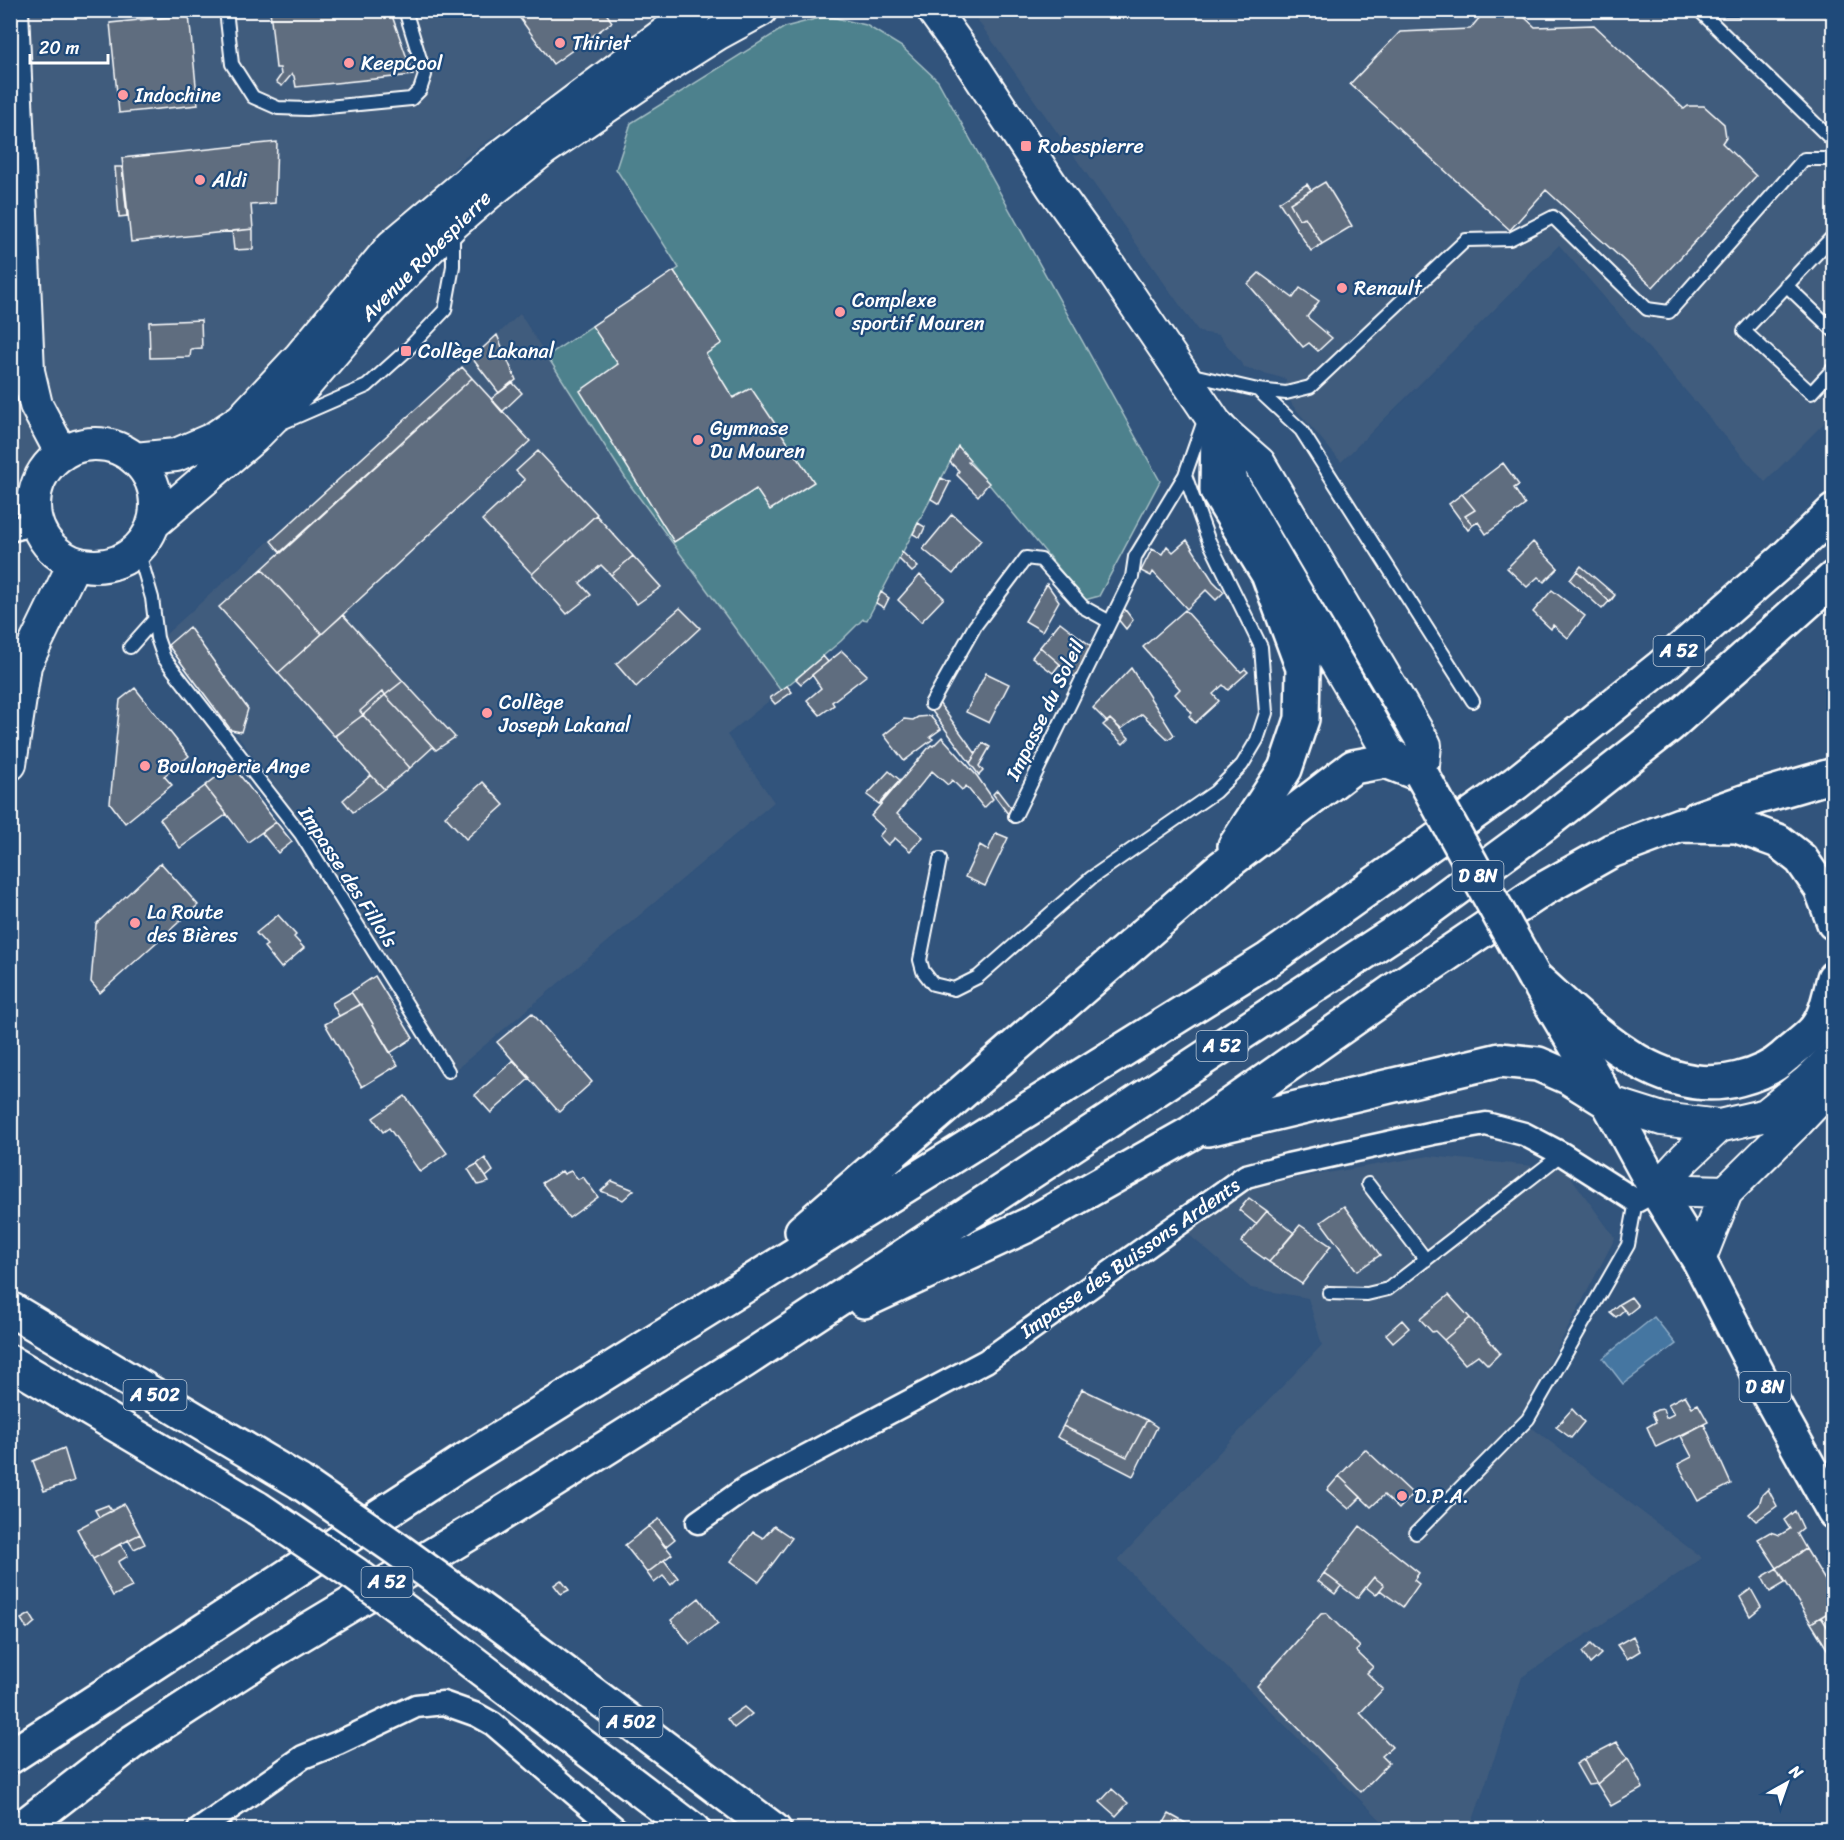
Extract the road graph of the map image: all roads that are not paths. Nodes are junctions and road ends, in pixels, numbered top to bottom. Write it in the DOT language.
graph roads {
  1 [pos="12,10"];
  2 [pos="226,10"];
  3 [pos="405,10"];
  4 [pos="696,10"];
  5 [pos="761,10"];
  6 [pos="933,10"];
  7 [pos="1699,10"];
  8 [pos="1833,142"];
  9 [pos="1833,159"];
  10 [pos="453,225"];
  11 [pos="1831,243"];
  12 [pos="1786,285"];
  13 [pos="1833,331"];
  14 [pos="1833,368"];
  15 [pos="1183,373"];
  16 [pos="1258,390"];
  17 [pos="1213,419"];
  18 [pos="254,436"];
  19 [pos="62,454"];
  20 [pos="135,459"];
  21 [pos="1185,475"];
  22 [pos="1833,511"];
  23 [pos="154,522"];
  24 [pos="23,526"];
  25 [pos="138,550"];
  26 [pos="74,564"];
  27 [pos="1833,578"];
  28 [pos="154,620"];
  29 [pos="1110,622"];
  30 [pos="130,647"];
  31 [pos="1473,701"];
  32 [pos="931,704"];
  33 [pos="10,764"];
  34 [pos="1422,775"];
  35 [pos="1833,775"];
  36 [pos="1015,816"];
  37 [pos="1680,825"];
  38 [pos="940,859"];
  39 [pos="1222,867"];
  40 [pos="1833,923"];
  41 [pos="1534,976"];
  42 [pos="1833,978"];
  43 [pos="1833,1056"];
  44 [pos="448,1071"];
  45 [pos="1833,1083"];
  46 [pos="1608,1102"];
  47 [pos="1719,1126"];
  48 [pos="1191,1133"];
  49 [pos="1562,1154"];
  50 [pos="1368,1184"];
  51 [pos="1726,1192"];
  52 [pos="1646,1196"];
  53 [pos="1426,1260"];
  54 [pos="1699,1260"];
  55 [pos="1329,1293"];
  56 [pos="723,1300"];
  57 [pos="10,1309"];
  58 [pos="763,1348"];
  59 [pos="10,1362"];
  60 [pos="1831,1501"];
  61 [pos="698,1522"];
  62 [pos="1416,1533"];
  63 [pos="10,1757"];
  64 [pos="19,1830"];
  65 [pos="200,1830"];
  66 [pos="617,1830"];
  67 [pos="693,1830"];
  68 [pos="774,1830"];
  1 -- 19 [label="main road"];
  2 -- 3 [label="lane"];
  4 -- 20 [label="main road, Avenue Robespierre"];
  5 -- 10 [label="main road, Avenue Robespierre"];
  6 -- 15 [label="main road, D 8N"];
  7 -- 8 [label="lane"];
  9 -- 16 [label="lane"];
  10 -- 18 [label="main road, Avenue Robespierre"];
  10 -- 18 [label="lane"];
  11 -- 12 [label="lane"];
  12 -- 13 [label="lane"];
  12 -- 14 [label="lane"];
  15 -- 16 [label="lane"];
  15 -- 17 [label="main road, D 8N"];
  16 -- 31 [label="lane"];
  17 -- 21 [label="lane, Impasse du Soleil"];
  17 -- 34 [label="main road, D 8N"];
  17 -- 39 [label="main road"];
  18 -- 23 [label="main road, Avenue Robespierre"];
  19 -- 20 [label="main road"];
  19 -- 24 [label="main road"];
  20 -- 23 [label="main road"];
  21 -- 29 [label="lane, Impasse du Soleil"];
  21 -- 38 [label="lane"];
  22 -- 56 [label="main road, A 52"];
  23 -- 25 [label="main road"];
  24 -- 26 [label="main road"];
  25 -- 26 [label="main road"];
  25 -- 28 [label="lane, Impasse des Fillols"];
  26 -- 33 [label="main road"];
  27 -- 58 [label="main road, A 52"];
  28 -- 30 [label="lane"];
  28 -- 44 [label="lane, Impasse des Fillols"];
  29 -- 32 [label="lane"];
  29 -- 36 [label="lane, Impasse du Soleil"];
  34 -- 39 [label="main road"];
  34 -- 41 [label="main road, D 8N, bridge"];
  35 -- 37 [label="main road"];
  37 -- 40 [label="main road"];
  37 -- 48 [label="main road"];
  39 -- 56 [label="main road"];
  41 -- 42 [label="main road"];
  41 -- 46 [label="main road, D 8N"];
  43 -- 47 [label="main road"];
  45 -- 51 [label="main road"];
  46 -- 47 [label="main road"];
  46 -- 48 [label="main road"];
  46 -- 52 [label="main road, D 8N"];
  47 -- 52 [label="main road"];
  48 -- 58 [label="main road"];
  49 -- 52 [label="street, Impasse des Buissons Ardents"];
  49 -- 53 [label="lane"];
  49 -- 61 [label="street, Impasse des Buissons Ardents"];
  50 -- 53 [label="lane"];
  51 -- 52 [label="main road"];
  51 -- 54 [label="main road"];
  52 -- 54 [label="main road, D 8N"];
  52 -- 62 [label="lane"];
  53 -- 55 [label="lane"];
  54 -- 60 [label="main road, D 8N"];
  56 -- 63 [label="main road, A 52"];
  57 -- 68 [label="main road, A 502, bridge"];
  58 -- 64 [label="main road, A 52"];
  59 -- 67 [label="main road, A 502, bridge"];
  65 -- 66 [label="street"];
}
